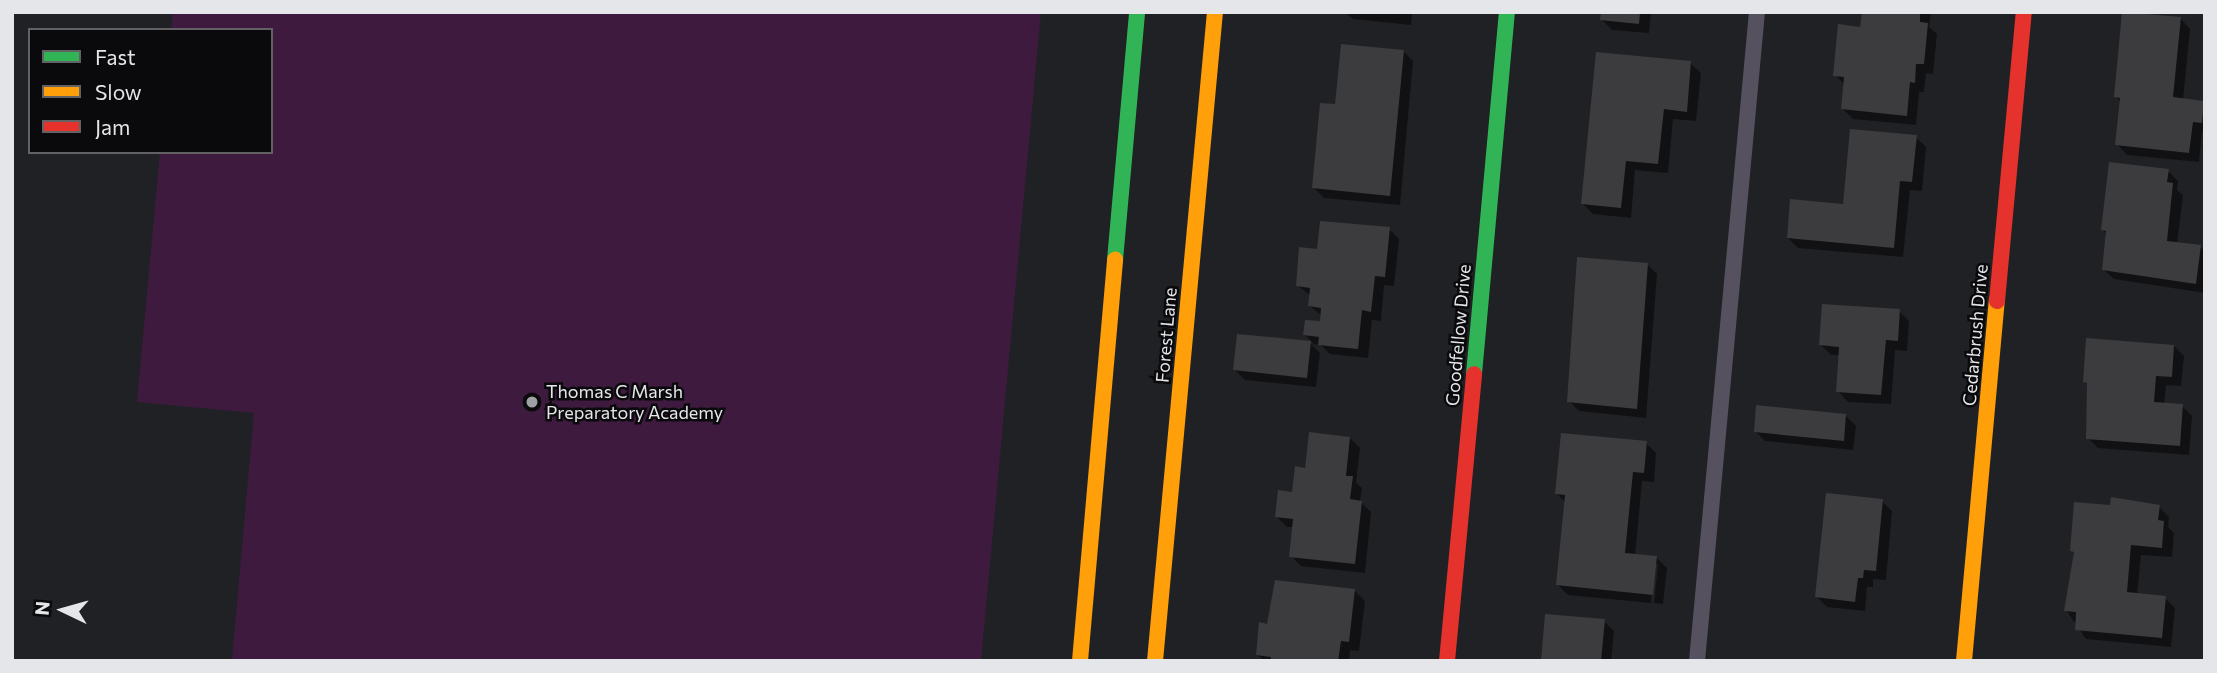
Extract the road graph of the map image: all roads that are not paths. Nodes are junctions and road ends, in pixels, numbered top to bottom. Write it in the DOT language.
graph roads {
  1 [pos="1137,12"];
  2 [pos="1215,12"];
  3 [pos="1507,12"];
  4 [pos="1757,12"];
  5 [pos="2024,12"];
  6 [pos="1080,661"];
  7 [pos="1155,661"];
  8 [pos="1447,661"];
  9 [pos="1697,661"];
  10 [pos="1964,661"];
  1 -- 6 [label="main road"];
  2 -- 7 [label="main road, Forest Lane"];
  3 -- 8 [label="main road, Goodfellow Drive"];
  4 -- 9 [label="lane"];
  5 -- 10 [label="main road, Cedarbrush Drive"];
}
